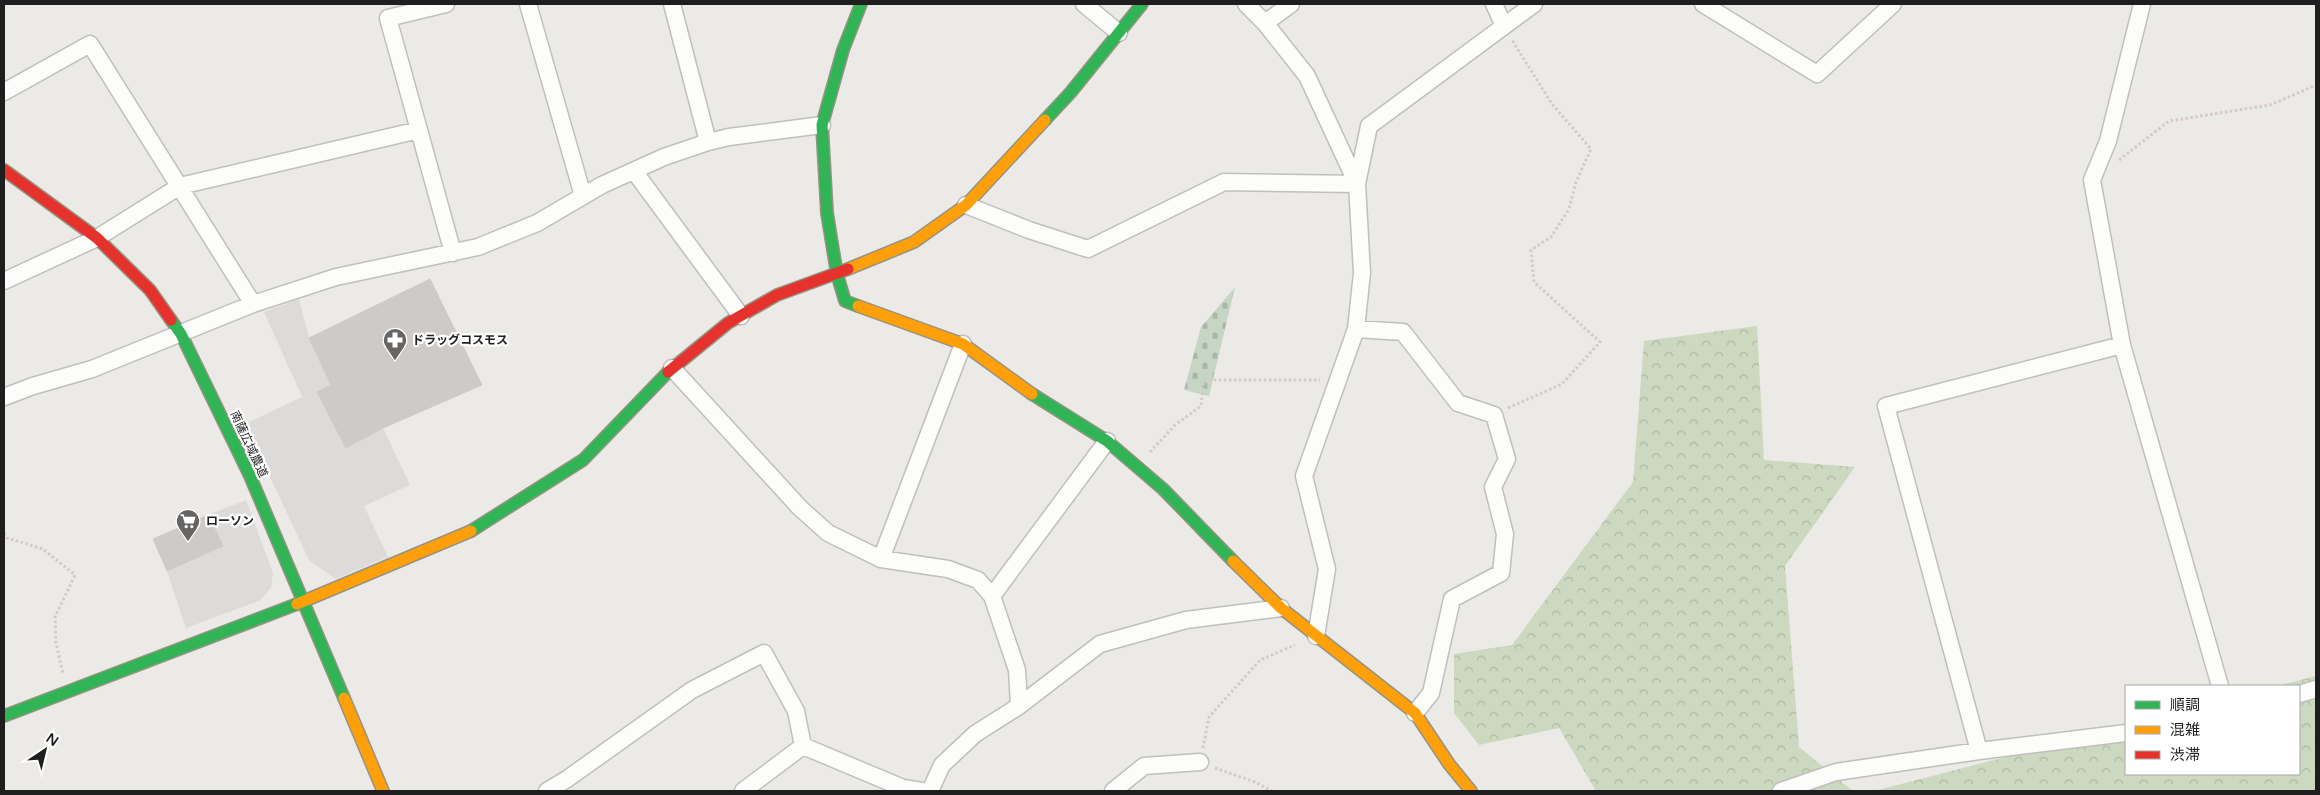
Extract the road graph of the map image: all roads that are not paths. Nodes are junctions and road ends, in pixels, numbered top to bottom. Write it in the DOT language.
graph roads {
  1 [pos="446,4"];
  2 [pos="528,4"];
  3 [pos="672,4"];
  4 [pos="861,4"];
  5 [pos="1084,4"];
  6 [pos="1142,4"];
  7 [pos="1246,4"];
  8 [pos="1291,4"];
  9 [pos="1494,4"];
  10 [pos="1534,4"];
  11 [pos="1703,4"];
  12 [pos="1894,4"];
  13 [pos="2142,4"];
  14 [pos="1265,23"];
  15 [pos="1504,26"];
  16 [pos="1119,33"];
  17 [pos="4,92"];
  18 [pos="822,125"];
  19 [pos="419,130"];
  20 [pos="708,142"];
  21 [pos="4,170"];
  22 [pos="634,171"];
  23 [pos="1357,184"];
  24 [pos="180,186"];
  25 [pos="583,196"];
  26 [pos="966,205"];
  27 [pos="97,238"];
  28 [pos="453,253"];
  29 [pos="837,274"];
  30 [pos="4,281"];
  31 [pos="253,304"];
  32 [pos="741,316"];
  33 [pos="1356,330"];
  34 [pos="181,334"];
  35 [pos="963,344"];
  36 [pos="2122,345"];
  37 [pos="672,368"];
  38 [pos="4,397"];
  39 [pos="1107,440"];
  40 [pos="881,559"];
  41 [pos="992,596"];
  42 [pos="303,602"];
  43 [pos="1281,608"];
  44 [pos="1316,636"];
  45 [pos="2220,685"];
  46 [pos="2316,689"];
  47 [pos="2300,694"];
  48 [pos="1019,706"];
  49 [pos="1415,713"];
  50 [pos="4,716"];
  51 [pos="2125,733"];
  52 [pos="802,746"];
  53 [pos="1979,751"];
  54 [pos="1200,762"];
  55 [pos="903,790"];
  56 [pos="383,791"];
  57 [pos="547,791"];
  58 [pos="743,791"];
  59 [pos="922,791"];
  60 [pos="930,791"];
  61 [pos="1113,791"];
  62 [pos="1471,791"];
  63 [pos="1781,791"];
  1 -- 19 [label="street"];
  2 -- 25 [label="street"];
  3 -- 20 [label="street"];
  4 -- 18 [label="street"];
  5 -- 16 [label="street"];
  6 -- 16 [label="street"];
  7 -- 14 [label="street"];
  8 -- 14 [label="street"];
  9 -- 15 [label="street"];
  10 -- 15 [label="street"];
  11 -- 12 [label="street"];
  13 -- 36 [label="street"];
  14 -- 23 [label="street"];
  15 -- 23 [label="street"];
  16 -- 26 [label="street"];
  17 -- 24 [label="street"];
  18 -- 20 [label="street"];
  18 -- 29 [label="street"];
  19 -- 24 [label="street"];
  19 -- 28 [label="street"];
  20 -- 22 [label="street"];
  21 -- 27 [label="street, 南薩広域農道"];
  22 -- 25 [label="street"];
  22 -- 32 [label="street"];
  23 -- 26 [label="street"];
  23 -- 33 [label="street"];
  24 -- 27 [label="street"];
  24 -- 31 [label="street"];
  25 -- 28 [label="street"];
  26 -- 29 [label="street"];
  27 -- 30 [label="street"];
  27 -- 34 [label="street, 南薩広域農道"];
  28 -- 31 [label="street"];
  29 -- 32 [label="street"];
  29 -- 35 [label="street"];
  31 -- 34 [label="street"];
  32 -- 37 [label="street"];
  33 -- 44 [label="street"];
  33 -- 49 [label="street"];
  34 -- 38 [label="street"];
  34 -- 42 [label="street, 南薩広域農道"];
  35 -- 39 [label="street"];
  35 -- 40 [label="street"];
  36 -- 45 [label="street"];
  36 -- 53 [label="street"];
  37 -- 40 [label="street"];
  37 -- 42 [label="street"];
  39 -- 41 [label="street"];
  39 -- 43 [label="street"];
  40 -- 41 [label="street"];
  41 -- 48 [label="street"];
  42 -- 50 [label="street"];
  42 -- 56 [label="street, 南薩広域農道"];
  43 -- 44 [label="street"];
  43 -- 48 [label="street"];
  44 -- 49 [label="street"];
  46 -- 47 [label="street"];
  48 -- 60 [label="street"];
  49 -- 62 [label="street"];
  51 -- 53 [label="street"];
  52 -- 55 [label="street"];
  52 -- 57 [label="street"];
  52 -- 58 [label="street"];
  53 -- 63 [label="street"];
  54 -- 61 [label="street"];
  55 -- 59 [label="street"];
}
